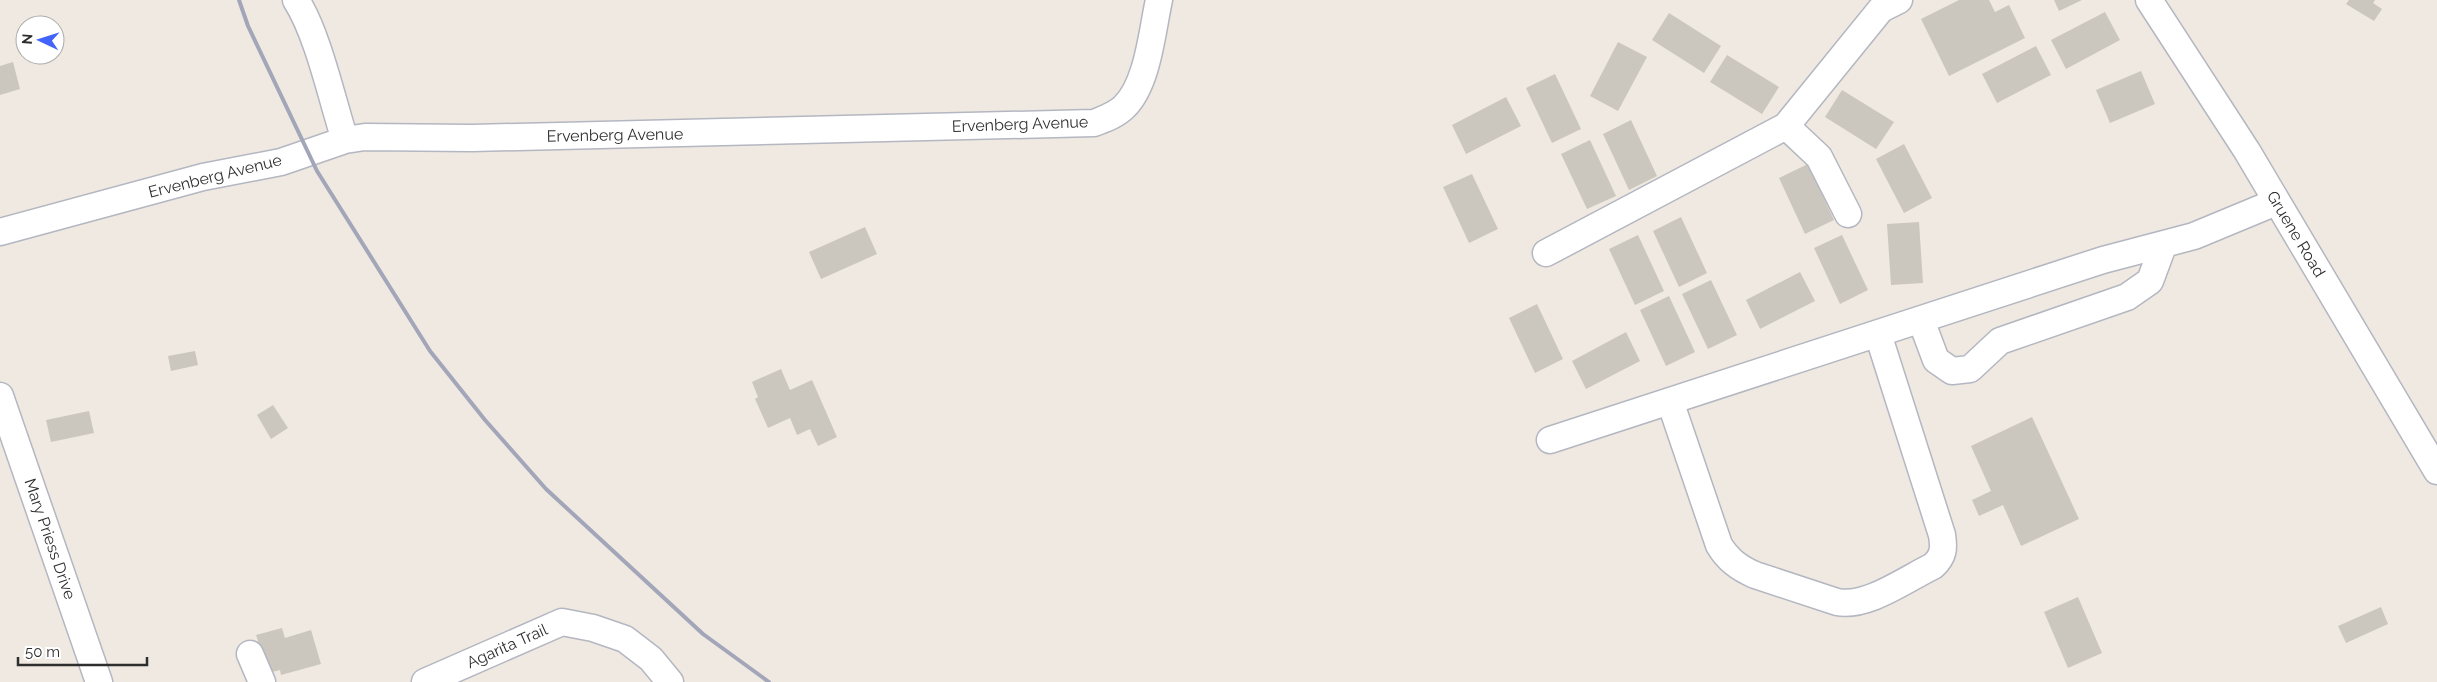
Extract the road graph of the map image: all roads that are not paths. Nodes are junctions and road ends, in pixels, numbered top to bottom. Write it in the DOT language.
graph roads {
  1 [pos="296,0"];
  2 [pos="1159,0"];
  3 [pos="1899,0"];
  4 [pos="2149,0"];
  5 [pos="1786,126"];
  6 [pos="345,140"];
  7 [pos="2276,202"];
  8 [pos="1848,214"];
  9 [pos="0,232"];
  10 [pos="2163,246"];
  11 [pos="1546,253"];
  12 [pos="1921,320"];
  13 [pos="1878,334"];
  14 [pos="0,396"];
  15 [pos="1670,401"];
  16 [pos="1550,440"];
  17 [pos="2437,471"];
  18 [pos="250,654"];
  19 [pos="99,682"];
  20 [pos="262,682"];
  21 [pos="425,682"];
  22 [pos="670,682"];
  1 -- 6 [label="street"];
  2 -- 6 [label="street, Ervenberg Avenue"];
  3 -- 5 [label="street"];
  4 -- 7 [label="street, Gruene Road"];
  5 -- 8 [label="street"];
  5 -- 11 [label="street"];
  6 -- 9 [label="street, Ervenberg Avenue"];
  7 -- 10 [label="street"];
  7 -- 17 [label="street, Gruene Road"];
  10 -- 12 [label="street"];
  10 -- 12 [label="street"];
  12 -- 13 [label="street"];
  13 -- 15 [label="street"];
  13 -- 15 [label="street"];
  14 -- 19 [label="street, Mary Priess Drive"];
  15 -- 16 [label="street"];
  18 -- 20 [label="street"];
  21 -- 22 [label="street, Agarita Trail"];
}
